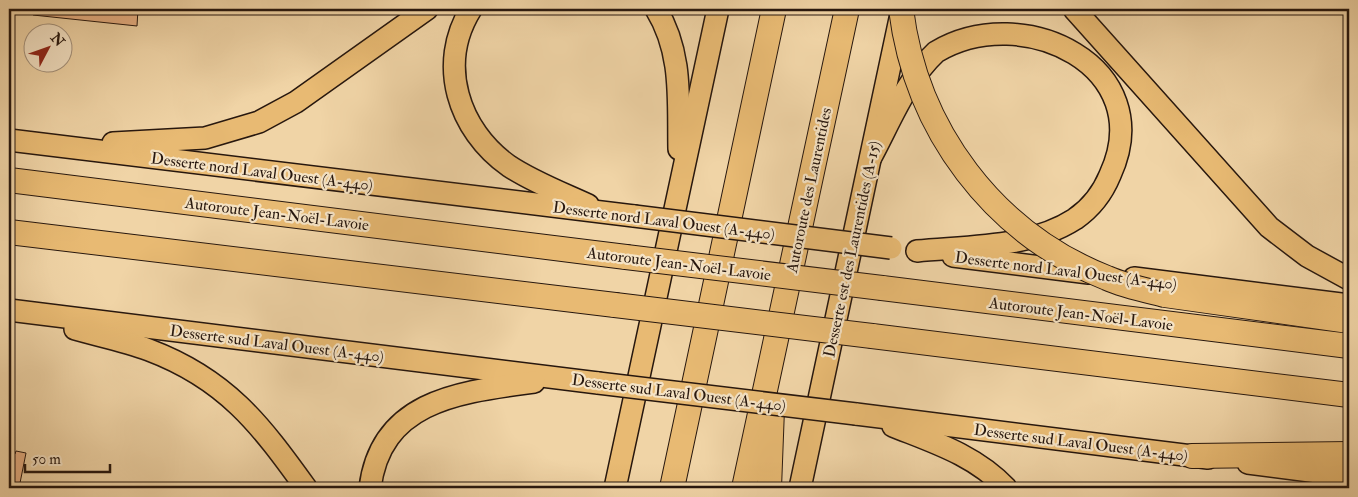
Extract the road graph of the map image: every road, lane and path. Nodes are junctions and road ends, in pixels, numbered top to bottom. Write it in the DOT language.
graph roads {
  1 [pos="427,9"];
  2 [pos="471,9"];
  3 [pos="656,9"];
  4 [pos="718,9"];
  5 [pos="774,9"];
  6 [pos="847,9"];
  7 [pos="902,9"];
  8 [pos="1074,9"];
  9 [pos="9,140"];
  10 [pos="65,147"];
  11 [pos="870,158"];
  12 [pos="9,180"];
  13 [pos="679,189"];
  14 [pos="604,213"];
  15 [pos="9,232"];
  16 [pos="917,251"];
  17 [pos="1349,279"];
  18 [pos="1349,305"];
  19 [pos="10,310"];
  20 [pos="1349,320"];
  21 [pos="1349,346"];
  22 [pos="774,347"];
  23 [pos="561,379"];
  24 [pos="1349,395"];
  25 [pos="860,415"];
  26 [pos="810,447"];
  27 [pos="1349,454"];
  28 [pos="1192,456"];
  29 [pos="621,460"];
  30 [pos="1349,476"];
  31 [pos="306,488"];
  32 [pos="370,488"];
  33 [pos="608,488"];
  34 [pos="615,488"];
  35 [pos="672,488"];
  36 [pos="744,488"];
  37 [pos="769,488"];
  38 [pos="800,488"];
  39 [pos="811,488"];
  40 [pos="1006,488"];
  1 -- 10 [label="main road"];
  2 -- 14 [label="main road"];
  3 -- 13 [label="main road"];
  4 -- 13 [label="main road"];
  5 -- 35 [label="highway"];
  6 -- 22 [label="highway, Autoroute des Laurentides"];
  7 -- 11 [label="main road, Desserte est des Laurentides (A-15)"];
  7 -- 20 [label="highway, bridge"];
  8 -- 17 [label="main road"];
  9 -- 10 [label="main road, Desserte nord Laval Ouest (A-440)"];
  10 -- 14 [label="main road, Desserte nord Laval Ouest (A-440)"];
  11 -- 16 [label="main road"];
  11 -- 26 [label="main road, Desserte est des Laurentides (A-15)"];
  12 -- 21 [label="highway, Autoroute Jean-Noël-Lavoie, bridge"];
  13 -- 29 [label="main road"];
  14 -- 16 [label="main road, Desserte nord Laval Ouest (A-440), bridge"];
  15 -- 24 [label="highway, bridge"];
  16 -- 18 [label="main road, Desserte nord Laval Ouest (A-440)"];
  19 -- 23 [label="main road, Desserte sud Laval Ouest (A-440)"];
  19 -- 31 [label="main road"];
  22 -- 36 [label="highway, Autoroute des Laurentides"];
  22 -- 37 [label="highway"];
  23 -- 25 [label="main road, Desserte sud Laval Ouest (A-440), bridge"];
  23 -- 32 [label="main road"];
  25 -- 28 [label="main road, Desserte sud Laval Ouest (A-440)"];
  25 -- 40 [label="main road"];
  26 -- 38 [label="main road, Desserte est des Laurentides (A-15)"];
  26 -- 39 [label="main road"];
  27 -- 28 [label="highway"];
  28 -- 30 [label="main road, Desserte sud Laval Ouest (A-440)"];
  29 -- 33 [label="main road"];
  29 -- 34 [label="main road"];
}
